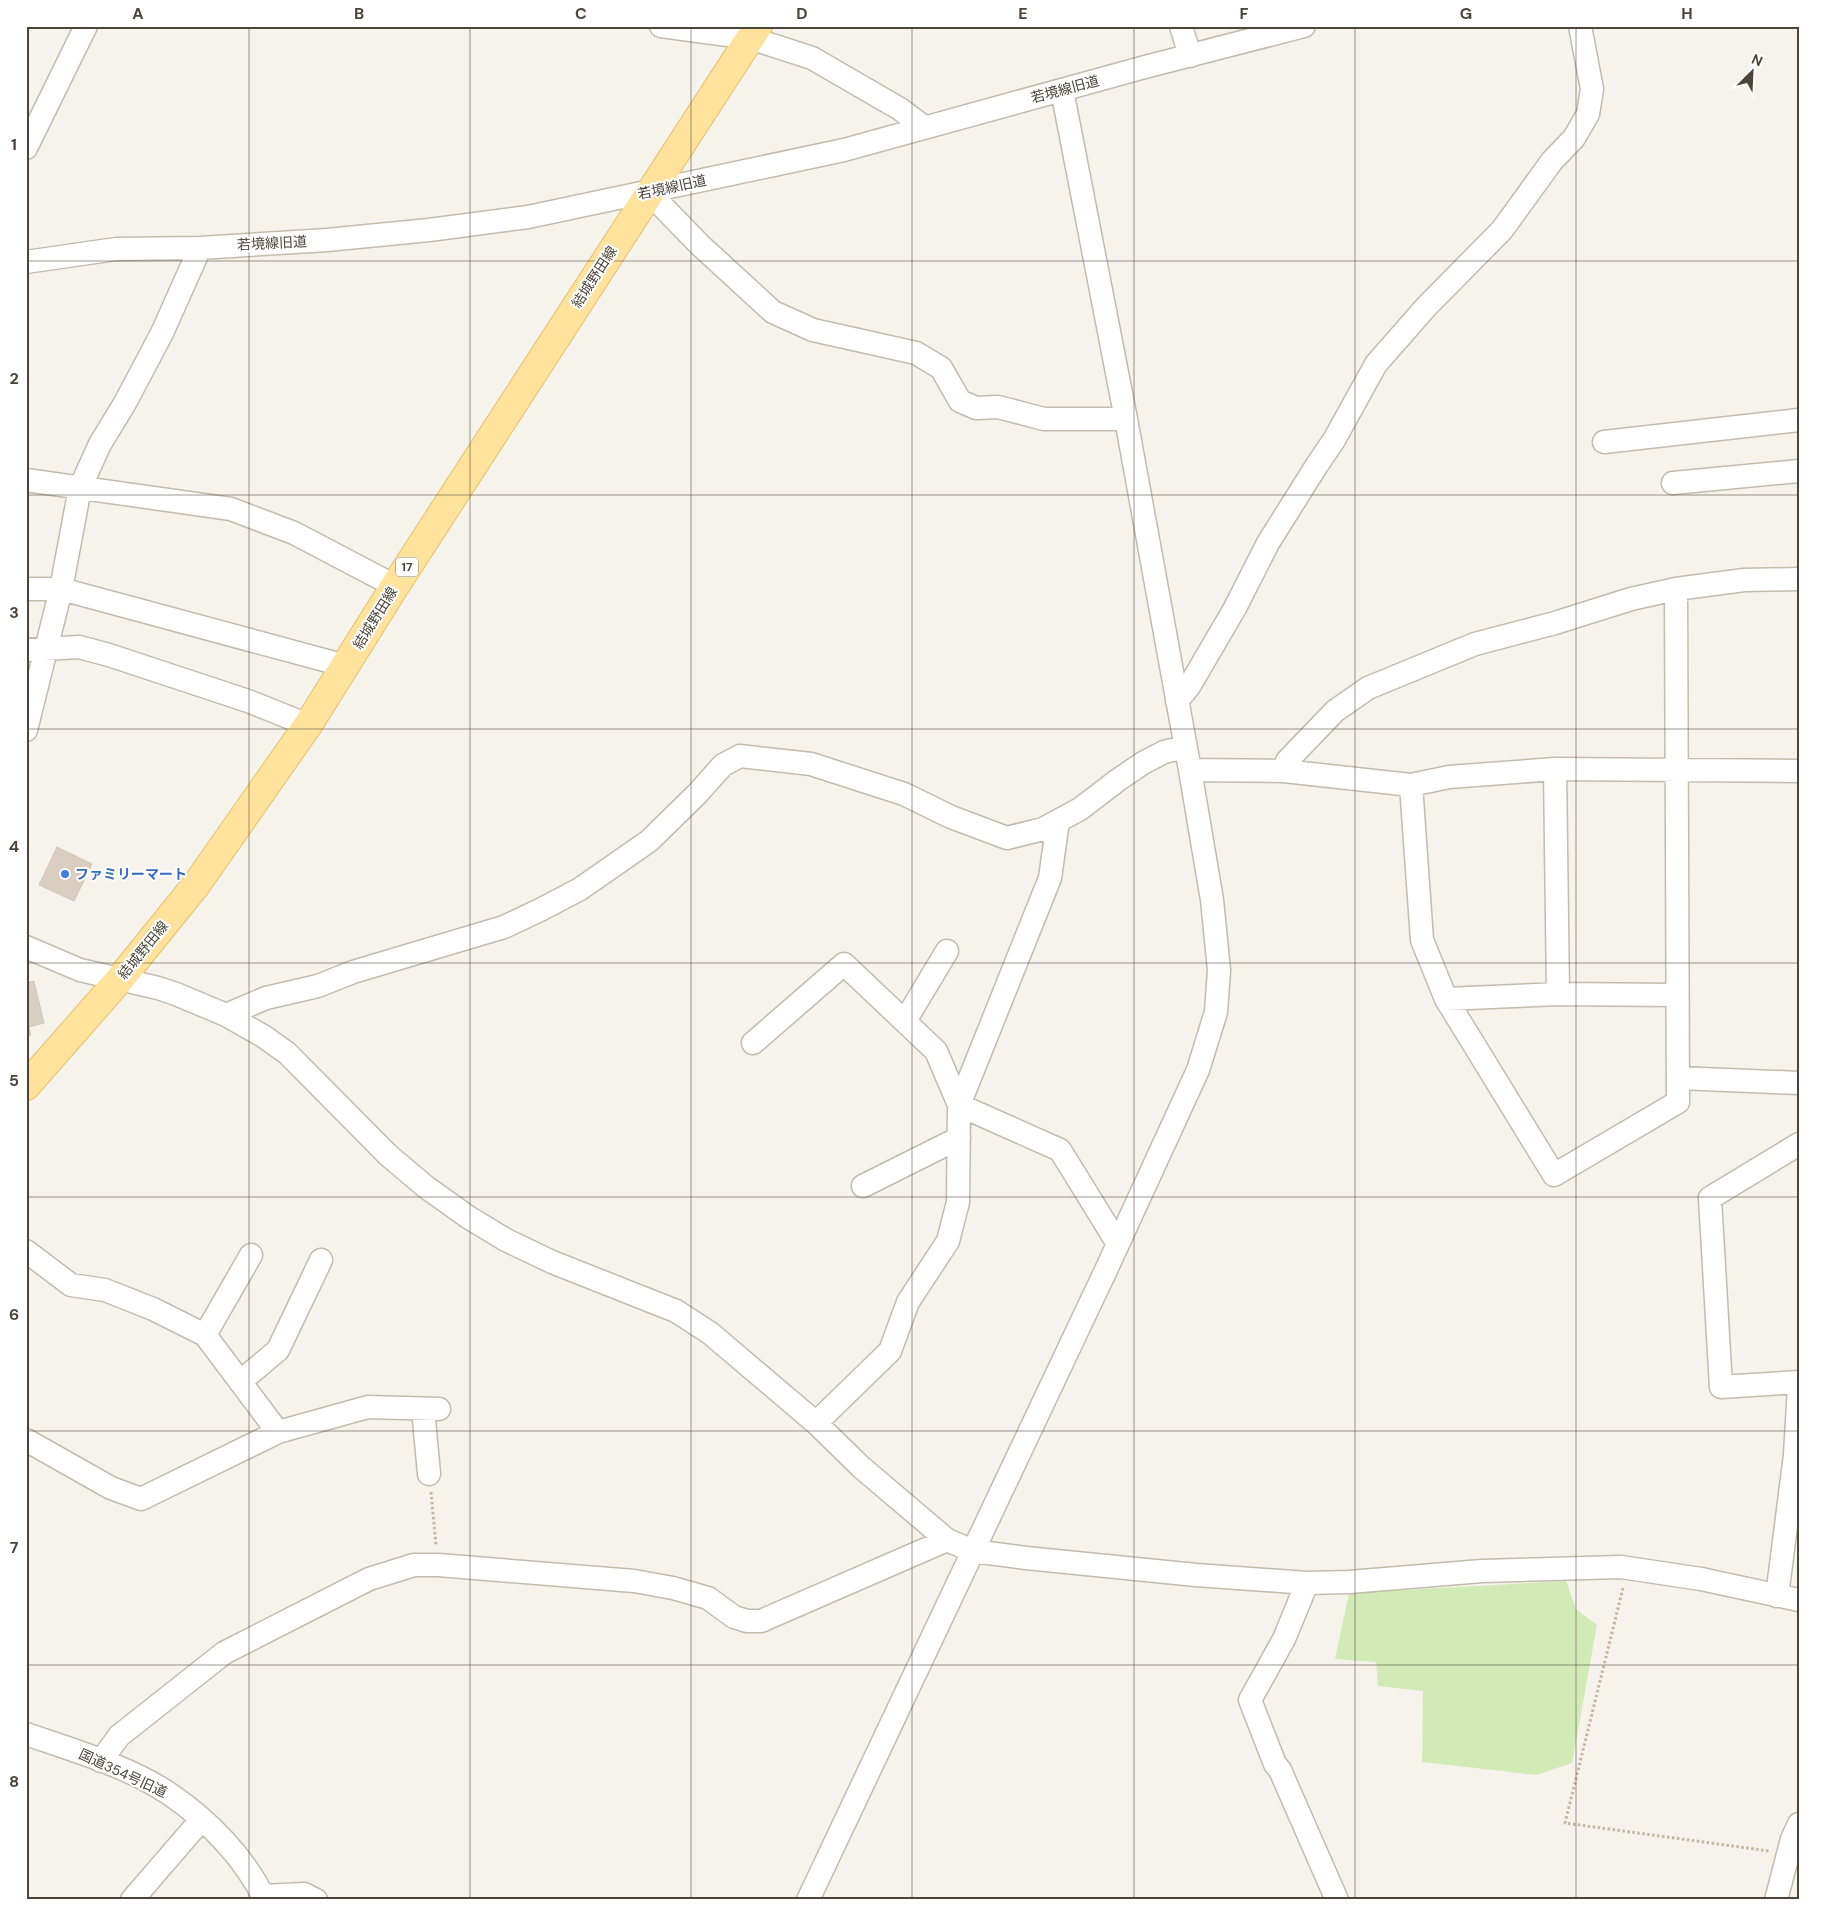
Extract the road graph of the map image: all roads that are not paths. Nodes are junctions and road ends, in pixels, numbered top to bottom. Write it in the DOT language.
graph roads {
  1 [pos="86,26"];
  2 [pos="662,26"];
  3 [pos="1181,26"];
  4 [pos="1304,26"];
  5 [pos="1580,26"];
  6 [pos="754,32"];
  7 [pos="1190,56"];
  8 [pos="1062,90"];
  9 [pos="924,128"];
  10 [pos="26,148"];
  11 [pos="656,199"];
  12 [pos="200,248"];
  13 [pos="26,262"];
  14 [pos="1126,419"];
  15 [pos="1799,420"];
  16 [pos="1604,442"];
  17 [pos="1799,471"];
  18 [pos="26,480"];
  19 [pos="1673,483"];
  20 [pos="80,488"];
  21 [pos="1799,579"];
  22 [pos="395,586"];
  23 [pos="26,589"];
  24 [pos="61,589"];
  25 [pos="1676,589"];
  26 [pos="36,649"];
  27 [pos="346,666"];
  28 [pos="1177,701"];
  29 [pos="308,725"];
  30 [pos="26,730"];
  31 [pos="1185,747"];
  32 [pos="1555,769"];
  33 [pos="1677,769"];
  34 [pos="1190,770"];
  35 [pos="1284,770"];
  36 [pos="1799,771"];
  37 [pos="1411,785"];
  38 [pos="1058,821"];
  39 [pos="26,947"];
  40 [pos="947,951"];
  41 [pos="120,980"];
  42 [pos="1558,994"];
  43 [pos="1677,995"];
  44 [pos="1446,999"];
  45 [pos="226,1015"];
  46 [pos="905,1021"];
  47 [pos="753,1042"];
  48 [pos="1679,1078"];
  49 [pos="1799,1083"];
  50 [pos="26,1086"];
  51 [pos="960,1105"];
  52 [pos="959,1138"];
  53 [pos="1799,1144"];
  54 [pos="863,1186"];
  55 [pos="1118,1244"];
  56 [pos="26,1251"];
  57 [pos="251,1255"];
  58 [pos="321,1260"];
  59 [pos="205,1335"];
  60 [pos="240,1382"];
  61 [pos="1799,1384"];
  62 [pos="816,1423"];
  63 [pos="278,1432"];
  64 [pos="26,1440"];
  65 [pos="1797,1455"];
  66 [pos="429,1474"];
  67 [pos="947,1540"];
  68 [pos="973,1551"];
  69 [pos="1307,1583"];
  70 [pos="1788,1598"];
  71 [pos="26,1734"];
  72 [pos="101,1761"];
  73 [pos="201,1820"];
  74 [pos="1799,1824"];
  75 [pos="264,1898"];
  76 [pos="132,1900"];
  77 [pos="316,1900"];
  78 [pos="808,1900"];
  79 [pos="1337,1900"];
  80 [pos="1776,1900"];
  1 -- 10 [label="street"];
  2 -- 6 [label="street"];
  3 -- 7 [label="street"];
  4 -- 7 [label="street, 若境線旧道"];
  5 -- 28 [label="street"];
  6 -- 9 [label="street"];
  6 -- 11 [label="main road, 結城野田線 / 17"];
  7 -- 8 [label="street, 若境線旧道"];
  8 -- 9 [label="street, 若境線旧道"];
  8 -- 14 [label="street"];
  9 -- 11 [label="street, 若境線旧道"];
  11 -- 12 [label="street, 若境線旧道"];
  11 -- 14 [label="street"];
  11 -- 22 [label="main road, 結城野田線 / 17"];
  12 -- 13 [label="street, 若境線旧道"];
  12 -- 20 [label="street"];
  14 -- 28 [label="street"];
  15 -- 16 [label="street"];
  17 -- 19 [label="street"];
  18 -- 20 [label="street"];
  20 -- 22 [label="street"];
  20 -- 24 [label="street"];
  21 -- 25 [label="street"];
  22 -- 27 [label="main road, 結城野田線 / 17"];
  23 -- 24 [label="street"];
  24 -- 26 [label="street"];
  24 -- 27 [label="street"];
  25 -- 33 [label="street"];
  25 -- 35 [label="street"];
  26 -- 29 [label="street"];
  26 -- 30 [label="street"];
  27 -- 29 [label="main road, 結城野田線 / 17"];
  28 -- 31 [label="street"];
  29 -- 41 [label="main road, 結城野田線 / 17"];
  31 -- 34 [label="street"];
  31 -- 38 [label="street"];
  32 -- 33 [label="street"];
  32 -- 37 [label="street"];
  32 -- 42 [label="street"];
  33 -- 36 [label="street"];
  33 -- 43 [label="street"];
  34 -- 35 [label="street"];
  34 -- 55 [label="street"];
  35 -- 37 [label="street"];
  37 -- 44 [label="street"];
  38 -- 45 [label="street"];
  38 -- 51 [label="street"];
  39 -- 41 [label="street"];
  40 -- 46 [label="street"];
  41 -- 45 [label="street"];
  41 -- 50 [label="main road, 結城野田線 / 17"];
  42 -- 43 [label="street"];
  42 -- 44 [label="street"];
  43 -- 48 [label="street"];
  44 -- 48 [label="street"];
  45 -- 62 [label="street"];
  46 -- 47 [label="street"];
  46 -- 51 [label="street"];
  48 -- 49 [label="street"];
  51 -- 52 [label="street"];
  51 -- 55 [label="street"];
  52 -- 54 [label="street"];
  52 -- 62 [label="street"];
  53 -- 61 [label="street"];
  55 -- 68 [label="street"];
  56 -- 59 [label="street"];
  57 -- 59 [label="street"];
  58 -- 60 [label="street"];
  59 -- 60 [label="street"];
  60 -- 63 [label="street"];
  61 -- 65 [label="street"];
  62 -- 67 [label="street"];
  63 -- 64 [label="street"];
  63 -- 66 [label="street"];
  65 -- 70 [label="street"];
  67 -- 68 [label="street"];
  67 -- 72 [label="street"];
  68 -- 69 [label="street"];
  68 -- 78 [label="street"];
  69 -- 70 [label="street"];
  69 -- 79 [label="street"];
  71 -- 72 [label="street, 国道354号旧道"];
  72 -- 73 [label="street, 国道354号旧道"];
  73 -- 75 [label="street, 国道354号旧道"];
  73 -- 76 [label="street"];
  74 -- 80 [label="street"];
  75 -- 77 [label="street"];
}
